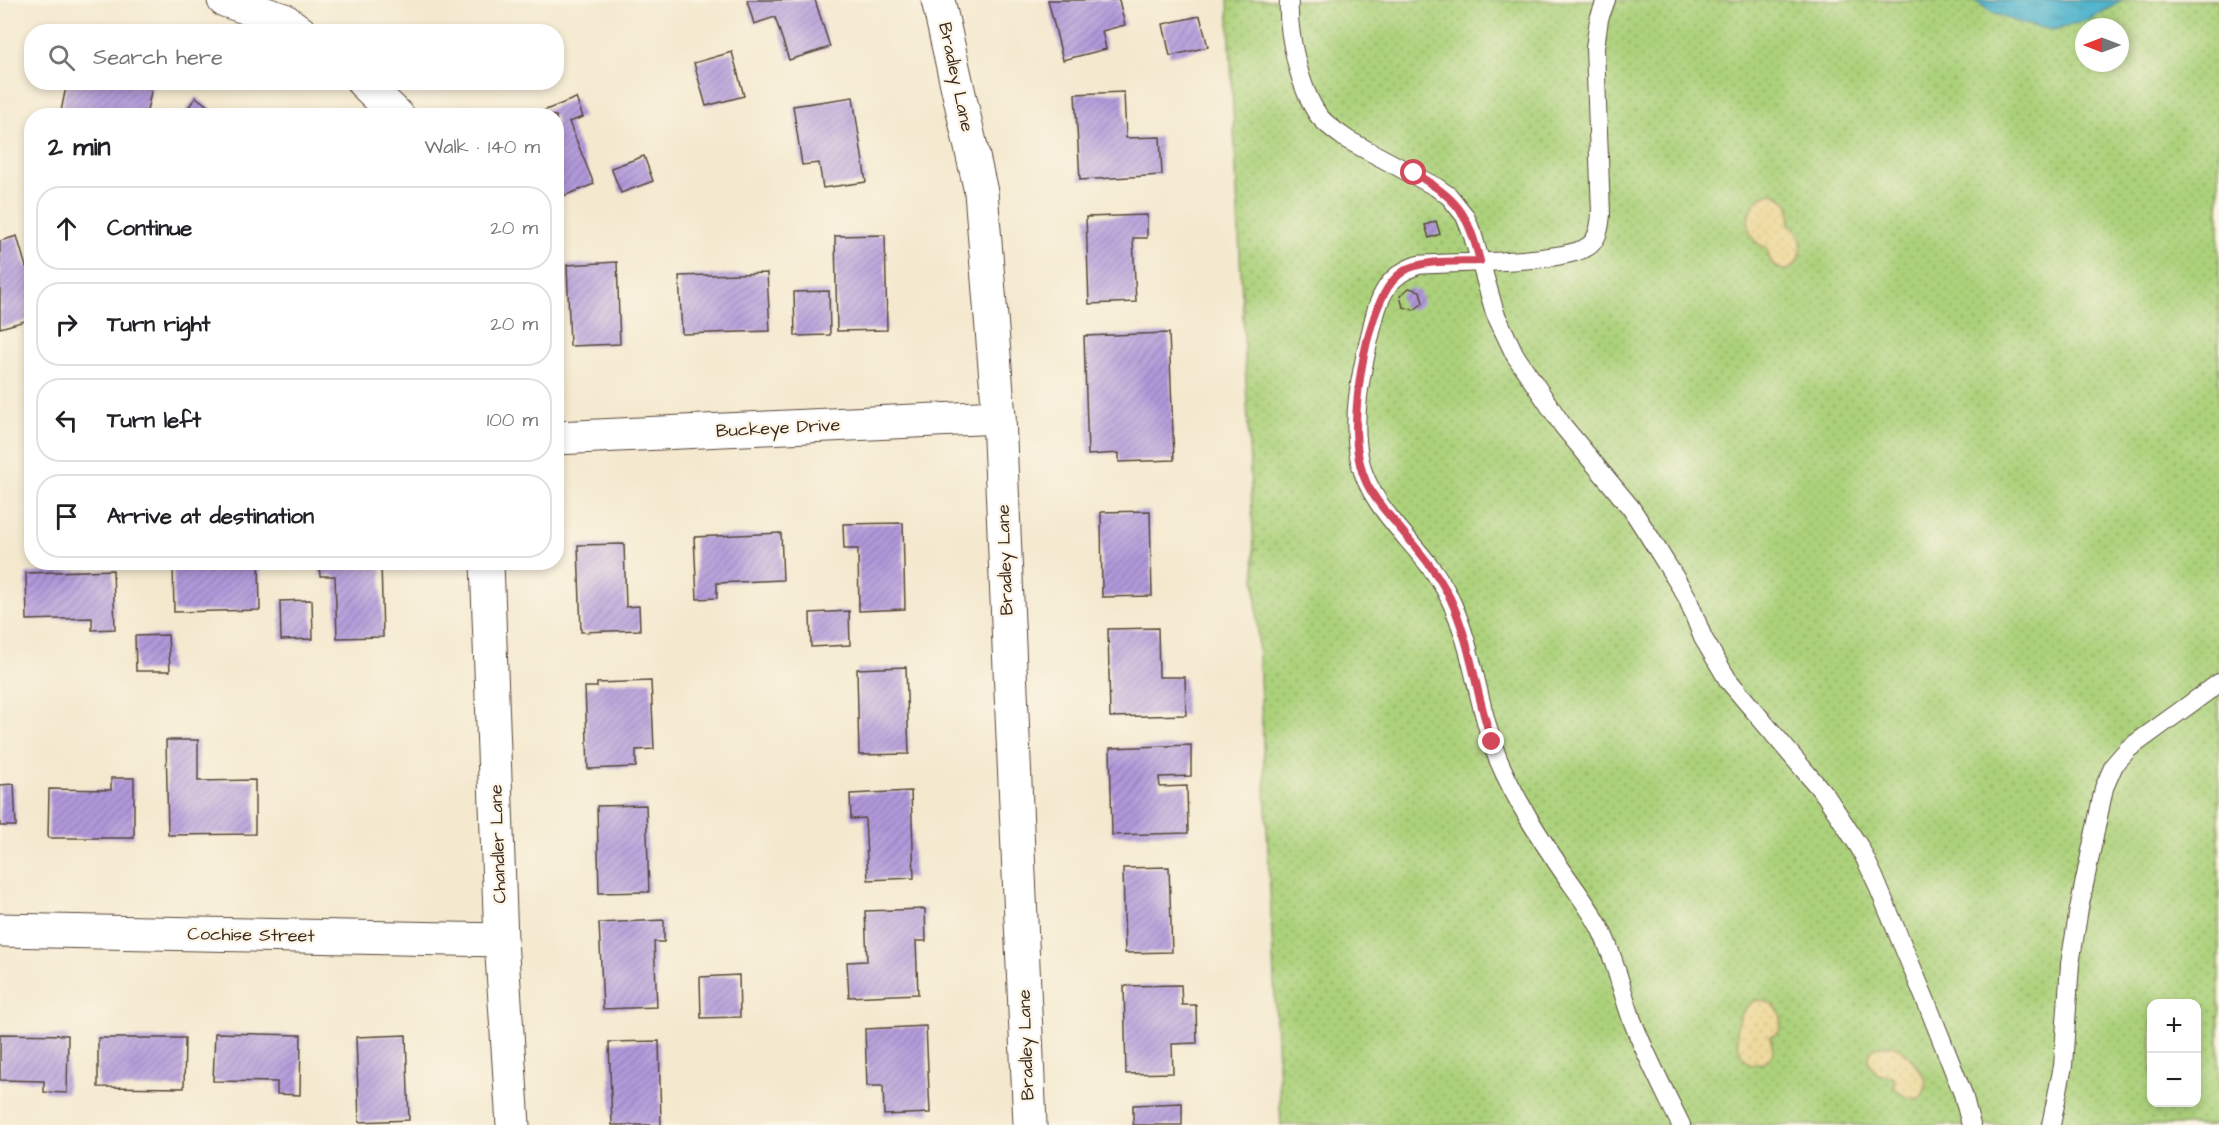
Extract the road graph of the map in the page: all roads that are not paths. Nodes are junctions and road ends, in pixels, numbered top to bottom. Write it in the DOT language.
graph roads {
  1 [pos="224,0"];
  2 [pos="938,0"];
  3 [pos="1289,0"];
  4 [pos="1606,0"];
  5 [pos="289,24"];
  6 [pos="371,90"];
  7 [pos="390,108"];
  8 [pos="1480,261"];
  9 [pos="999,417"];
  10 [pos="564,438"];
  11 [pos="488,570"];
  12 [pos="2219,683"];
  13 [pos="0,930"];
  14 [pos="501,940"];
  15 [pos="513,1125"];
  16 [pos="1030,1125"];
  17 [pos="1681,1125"];
  18 [pos="1971,1125"];
  19 [pos="2051,1125"];
  1 -- 5 [label="street"];
  2 -- 9 [label="street, Bradley Lane"];
  3 -- 8 [label="lane"];
  4 -- 8 [label="lane"];
  6 -- 7 [label="street"];
  8 -- 17 [label="lane"];
  8 -- 18 [label="lane"];
  9 -- 10 [label="street, Buckeye Drive"];
  9 -- 16 [label="street, Bradley Lane"];
  11 -- 14 [label="street, Chandler Lane"];
  12 -- 19 [label="lane"];
  13 -- 14 [label="street, Cochise Street"];
  14 -- 15 [label="street, Chandler Lane"];
}
